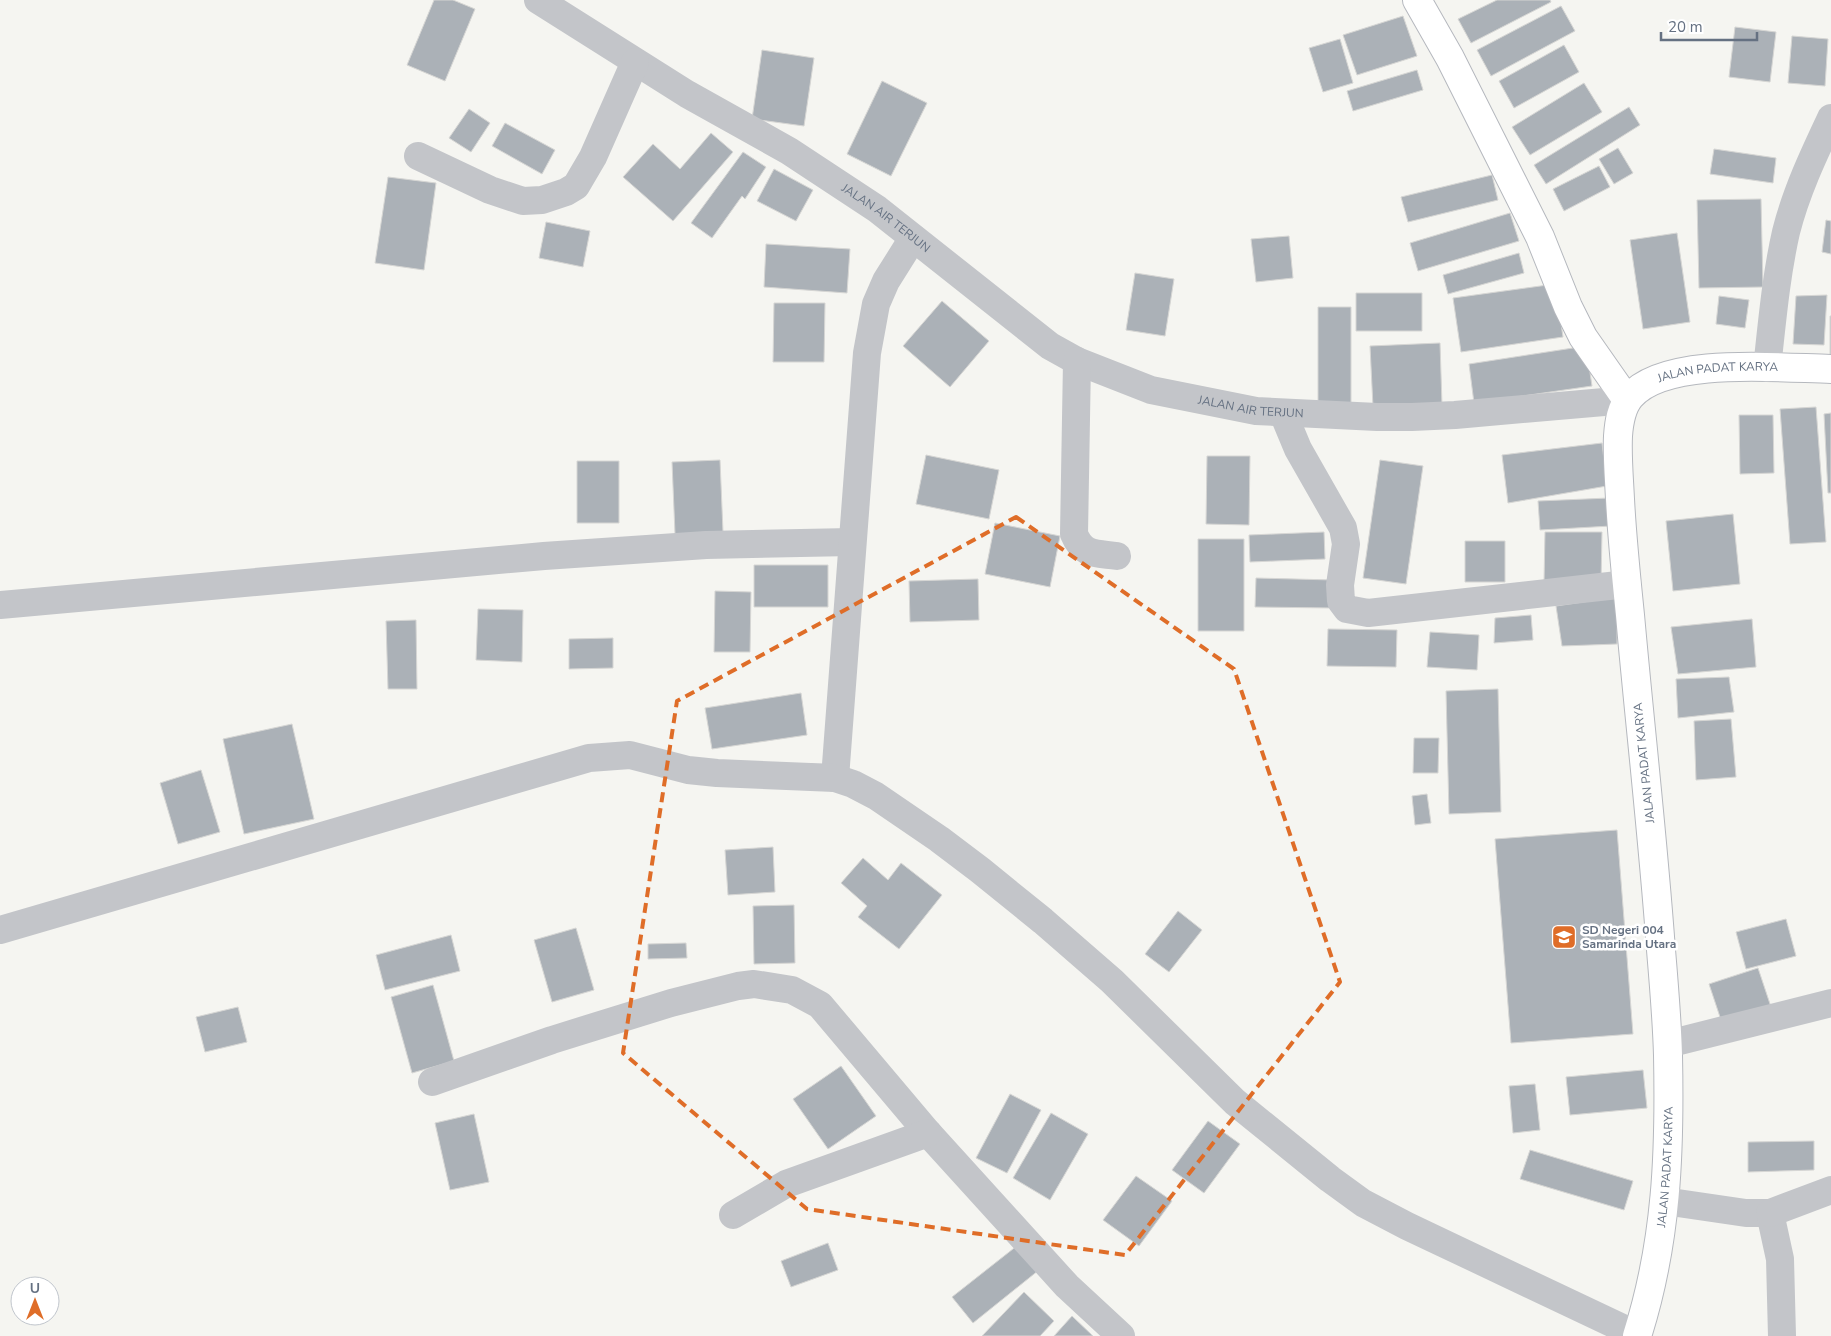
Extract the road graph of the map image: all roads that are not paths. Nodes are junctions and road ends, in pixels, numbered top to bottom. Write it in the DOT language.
graph roads {
  1 [pos="538,0"];
  2 [pos="1417,0"];
  3 [pos="635,62"];
  4 [pos="1831,118"];
  5 [pos="418,156"];
  6 [pos="913,238"];
  7 [pos="1077,361"];
  8 [pos="1767,368"];
  9 [pos="1831,369"];
  10 [pos="1627,400"];
  11 [pos="1283,413"];
  12 [pos="852,542"];
  13 [pos="1117,556"];
  14 [pos="1627,584"];
  15 [pos="0,605"];
  16 [pos="835,778"];
  17 [pos="0,930"];
  18 [pos="1831,1003"];
  19 [pos="1668,1044"];
  20 [pos="432,1082"];
  21 [pos="928,1133"];
  22 [pos="1831,1190"];
  23 [pos="1664,1201"];
  24 [pos="1770,1213"];
  25 [pos="733,1216"];
  26 [pos="1121,1336"];
  27 [pos="1637,1336"];
  28 [pos="1782,1336"];
  1 -- 3 [label="street, JALAN AIR TERJUN"];
  2 -- 10 [label="main road"];
  3 -- 5 [label="street"];
  3 -- 6 [label="street, JALAN AIR TERJUN"];
  4 -- 8 [label="street"];
  6 -- 7 [label="street, JALAN AIR TERJUN"];
  6 -- 12 [label="street"];
  7 -- 11 [label="street, JALAN AIR TERJUN"];
  7 -- 13 [label="street"];
  8 -- 9 [label="main road, JALAN PADAT KARYA"];
  8 -- 10 [label="main road, JALAN PADAT KARYA"];
  10 -- 11 [label="street, JALAN AIR TERJUN"];
  10 -- 14 [label="main road, JALAN PADAT KARYA"];
  11 -- 14 [label="street"];
  12 -- 15 [label="street"];
  12 -- 16 [label="street"];
  14 -- 19 [label="main road, JALAN PADAT KARYA"];
  16 -- 17 [label="street"];
  16 -- 27 [label="street"];
  18 -- 19 [label="street"];
  19 -- 23 [label="main road, JALAN PADAT KARYA"];
  20 -- 21 [label="street"];
  21 -- 25 [label="street"];
  21 -- 26 [label="street"];
  22 -- 24 [label="street"];
  23 -- 24 [label="street"];
  23 -- 27 [label="main road, JALAN PADAT KARYA"];
  24 -- 28 [label="street"];
}
